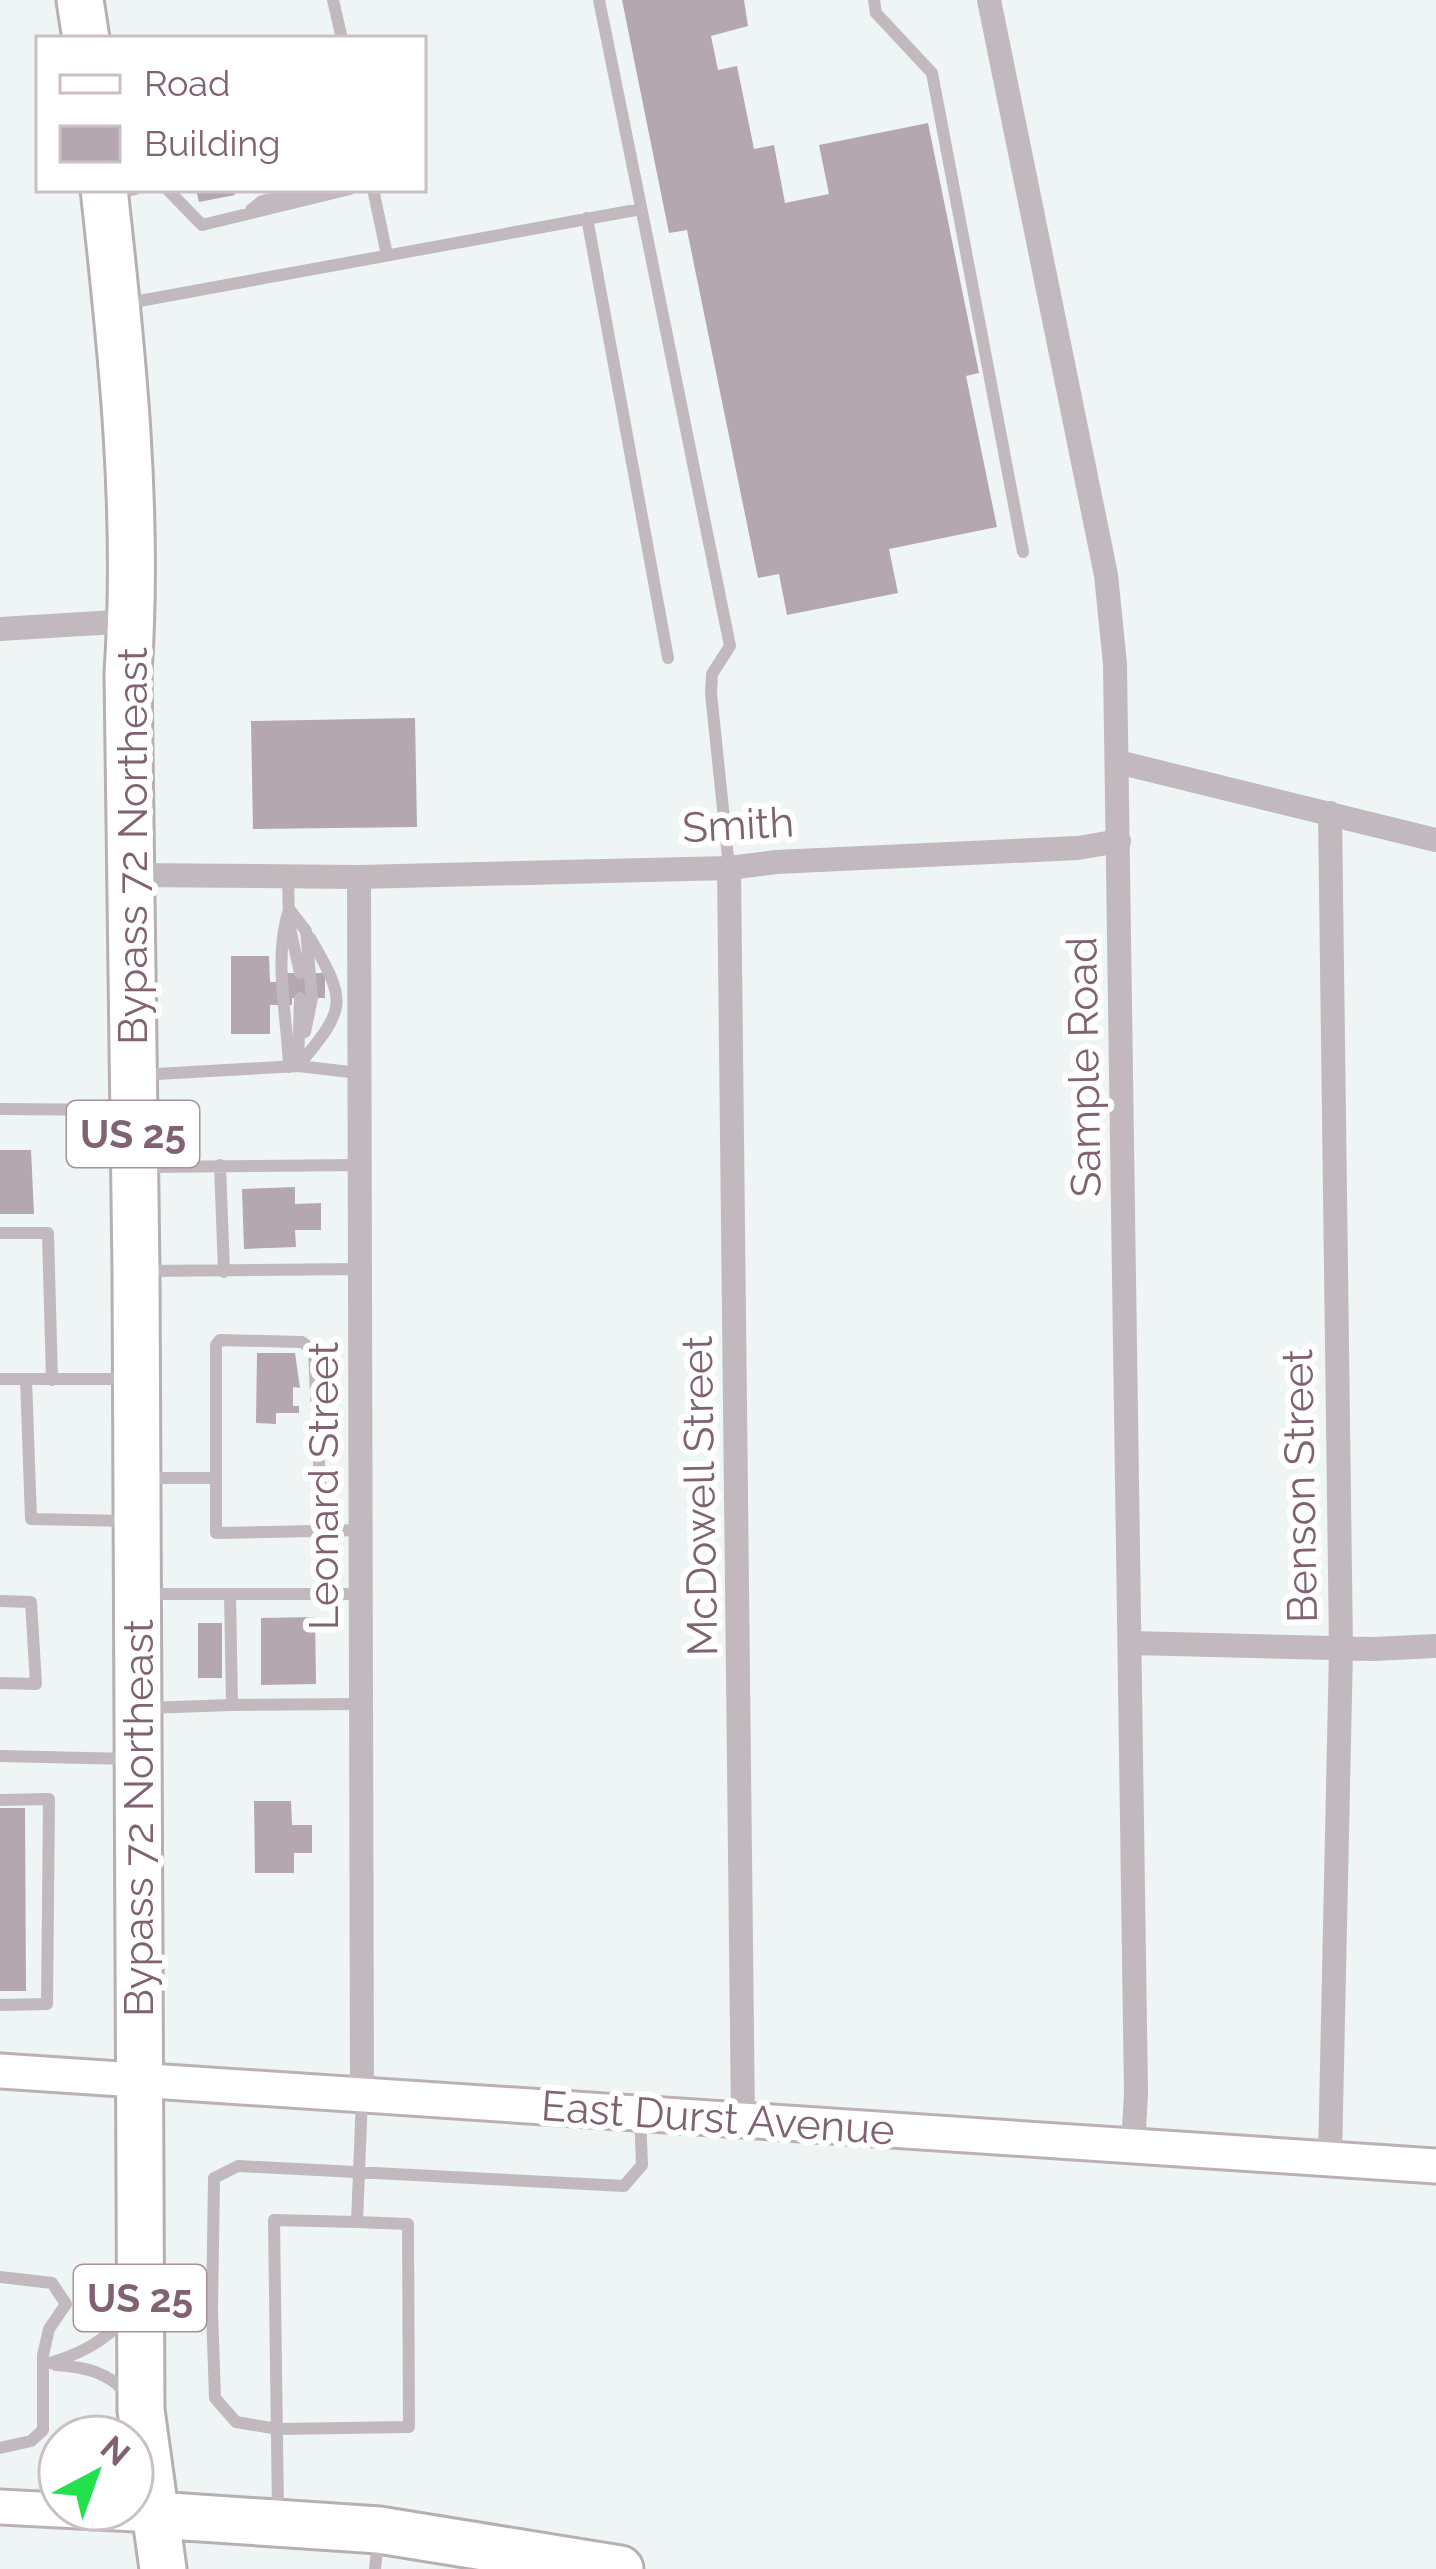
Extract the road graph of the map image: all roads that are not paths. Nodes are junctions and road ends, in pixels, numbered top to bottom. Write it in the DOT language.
graph roads {
  1 [pos="80,0"];
  2 [pos="333,0"];
  3 [pos="599,0"];
  4 [pos="874,0"];
  5 [pos="989,0"];
  6 [pos="86,36"];
  7 [pos="341,36"];
  8 [pos="115,192"];
  9 [pos="170,192"];
  10 [pos="299,192"];
  11 [pos="338,192"];
  12 [pos="375,192"];
  13 [pos="641,208"];
  14 [pos="246,214"];
  15 [pos="586,218"];
  16 [pos="388,255"];
  17 [pos="117,305"];
  18 [pos="1023,552"];
  19 [pos="132,621"];
  20 [pos="0,629"];
  21 [pos="668,658"];
  22 [pos="1118,762"];
  23 [pos="1330,813"];
  24 [pos="1436,840"];
  25 [pos="1119,841"];
  26 [pos="730,868"];
  27 [pos="130,874"];
  28 [pos="288,874"];
  29 [pos="359,877"];
  30 [pos="289,909"];
  31 [pos="306,931"];
  32 [pos="300,974"];
  33 [pos="299,998"];
  34 [pos="293,1066"];
  35 [pos="359,1073"];
  36 [pos="132,1092"];
  37 [pos="0,1109"];
  38 [pos="220,1165"];
  39 [pos="359,1165"];
  40 [pos="134,1168"];
  41 [pos="0,1233"];
  42 [pos="360,1269"];
  43 [pos="136,1271"];
  44 [pos="224,1272"];
  45 [pos="134,1378"];
  46 [pos="0,1379"];
  47 [pos="26,1379"];
  48 [pos="52,1380"];
  49 [pos="214,1478"];
  50 [pos="135,1500"];
  51 [pos="322,1528"];
  52 [pos="363,1530"];
  53 [pos="136,1594"];
  54 [pos="230,1594"];
  55 [pos="362,1594"];
  56 [pos="0,1601"];
  57 [pos="1131,1643"];
  58 [pos="1436,1646"];
  59 [pos="1341,1649"];
  60 [pos="0,1683"];
  61 [pos="363,1704"];
  62 [pos="232,1705"];
  63 [pos="137,1708"];
  64 [pos="0,1756"];
  65 [pos="138,1759"];
  66 [pos="0,1800"];
  67 [pos="0,2005"];
  68 [pos="0,2071"];
  69 [pos="140,2080"];
  70 [pos="362,2095"];
  71 [pos="640,2114"];
  72 [pos="743,2122"];
  73 [pos="1133,2146"];
  74 [pos="1330,2158"];
  75 [pos="1436,2166"];
  76 [pos="358,2171"];
  77 [pos="357,2222"];
  78 [pos="212,2266"];
  79 [pos="230,2266"];
  80 [pos="0,2277"];
  81 [pos="140,2304"];
  82 [pos="212,2311"];
  83 [pos="213,2348"];
  84 [pos="229,2348"];
  85 [pos="43,2365"];
  86 [pos="231,2380"];
  87 [pos="214,2381"];
  88 [pos="141,2410"];
  89 [pos="141,2413"];
  90 [pos="278,2429"];
  91 [pos="0,2448"];
  92 [pos="0,2507"];
  93 [pos="36,2509"];
  94 [pos="156,2515"];
  95 [pos="156,2522"];
  96 [pos="278,2523"];
  97 [pos="377,2550"];
  98 [pos="594,2566"];
  99 [pos="163,2569"];
  1 -- 6 [label="highway"];
  2 -- 7 [label="lane"];
  3 -- 13 [label="lane"];
  4 -- 18 [label="lane"];
  5 -- 22 [label="street, Sample Road"];
  8 -- 17 [label="highway, Bypass 72 Northeast / US 25"];
  9 -- 14 [label="lane"];
  10 -- 14 [label="lane"];
  11 -- 14 [label="lane"];
  12 -- 16 [label="lane"];
  13 -- 15 [label="lane"];
  13 -- 26 [label="lane"];
  15 -- 16 [label="lane"];
  15 -- 21 [label="lane"];
  16 -- 17 [label="lane"];
  17 -- 19 [label="highway, Bypass 72 Northeast / US 25"];
  19 -- 20 [label="street"];
  19 -- 27 [label="highway, Bypass 72 Northeast / US 25"];
  22 -- 23 [label="street"];
  22 -- 25 [label="street, Sample Road"];
  23 -- 24 [label="street"];
  23 -- 59 [label="street, Benson Street"];
  25 -- 26 [label="street, Smith"];
  25 -- 57 [label="street, Sample Road"];
  26 -- 29 [label="street, Smith"];
  26 -- 72 [label="street, McDowell Street"];
  27 -- 28 [label="street, Smith"];
  27 -- 36 [label="highway, Bypass 72 Northeast / US 25"];
  28 -- 29 [label="street, Smith"];
  28 -- 30 [label="lane"];
  29 -- 35 [label="street, Leonard Street"];
  30 -- 31 [label="lane"];
  30 -- 32 [label="lane"];
  30 -- 34 [label="lane"];
  31 -- 34 [label="lane"];
  31 -- 34 [label="lane"];
  33 -- 34 [label="lane"];
  34 -- 35 [label="lane"];
  34 -- 36 [label="lane"];
  35 -- 39 [label="street, Leonard Street"];
  36 -- 37 [label="lane"];
  36 -- 40 [label="highway, Bypass 72 Northeast / US 25"];
  38 -- 39 [label="lane"];
  38 -- 40 [label="lane"];
  38 -- 44 [label="lane"];
  39 -- 42 [label="street, Leonard Street"];
  40 -- 43 [label="highway, Bypass 72 Northeast / US 25"];
  41 -- 48 [label="lane"];
  42 -- 44 [label="lane"];
  42 -- 52 [label="street, Leonard Street"];
  43 -- 44 [label="lane"];
  43 -- 45 [label="highway, Bypass 72 Northeast / US 25"];
  45 -- 48 [label="lane"];
  45 -- 50 [label="highway, Bypass 72 Northeast / US 25"];
  46 -- 47 [label="lane"];
  47 -- 48 [label="lane"];
  47 -- 50 [label="lane"];
  49 -- 50 [label="lane"];
  49 -- 51 [label="lane"];
  49 -- 51 [label="lane"];
  50 -- 53 [label="highway, Bypass 72 Northeast / US 25"];
  51 -- 52 [label="lane"];
  52 -- 55 [label="street, Leonard Street"];
  53 -- 54 [label="lane"];
  53 -- 63 [label="highway, Bypass 72 Northeast / US 25"];
  54 -- 55 [label="lane"];
  54 -- 62 [label="lane"];
  55 -- 61 [label="street, Leonard Street"];
  56 -- 60 [label="lane"];
  57 -- 59 [label="street"];
  57 -- 73 [label="street, Sample Road"];
  58 -- 59 [label="street"];
  59 -- 74 [label="street, Benson Street"];
  61 -- 62 [label="lane"];
  61 -- 70 [label="street, Leonard Street"];
  62 -- 63 [label="lane"];
  63 -- 65 [label="highway, Bypass 72 Northeast / US 25"];
  64 -- 65 [label="lane"];
  65 -- 69 [label="highway, Bypass 72 Northeast / US 25"];
  66 -- 67 [label="lane"];
  68 -- 69 [label="street, East Durst Avenue"];
  69 -- 70 [label="street, East Durst Avenue"];
  69 -- 81 [label="highway, US 25"];
  70 -- 71 [label="street, East Durst Avenue"];
  70 -- 76 [label="lane"];
  71 -- 72 [label="street, East Durst Avenue"];
  71 -- 76 [label="lane"];
  72 -- 73 [label="street, East Durst Avenue"];
  73 -- 74 [label="street, East Durst Avenue"];
  74 -- 75 [label="street, East Durst Avenue"];
  76 -- 77 [label="lane"];
  76 -- 78 [label="lane"];
  77 -- 90 [label="lane"];
  77 -- 90 [label="lane"];
  78 -- 79 [label="lane"];
  78 -- 82 [label="lane"];
  80 -- 85 [label="lane"];
  81 -- 82 [label="lane"];
  81 -- 85 [label="lane"];
  81 -- 88 [label="highway, US 25"];
  82 -- 83 [label="lane"];
  83 -- 84 [label="lane"];
  83 -- 87 [label="lane"];
  85 -- 88 [label="lane"];
  85 -- 91 [label="lane"];
  86 -- 87 [label="lane"];
  87 -- 90 [label="lane"];
  88 -- 89 [label="highway, US 25"];
  90 -- 96 [label="lane"];
  92 -- 93 [label="street"];
  94 -- 96 [label="highway"];
  95 -- 99 [label="highway, US 25"];
  96 -- 97 [label="highway"];
  97 -- 98 [label="highway"];
}
